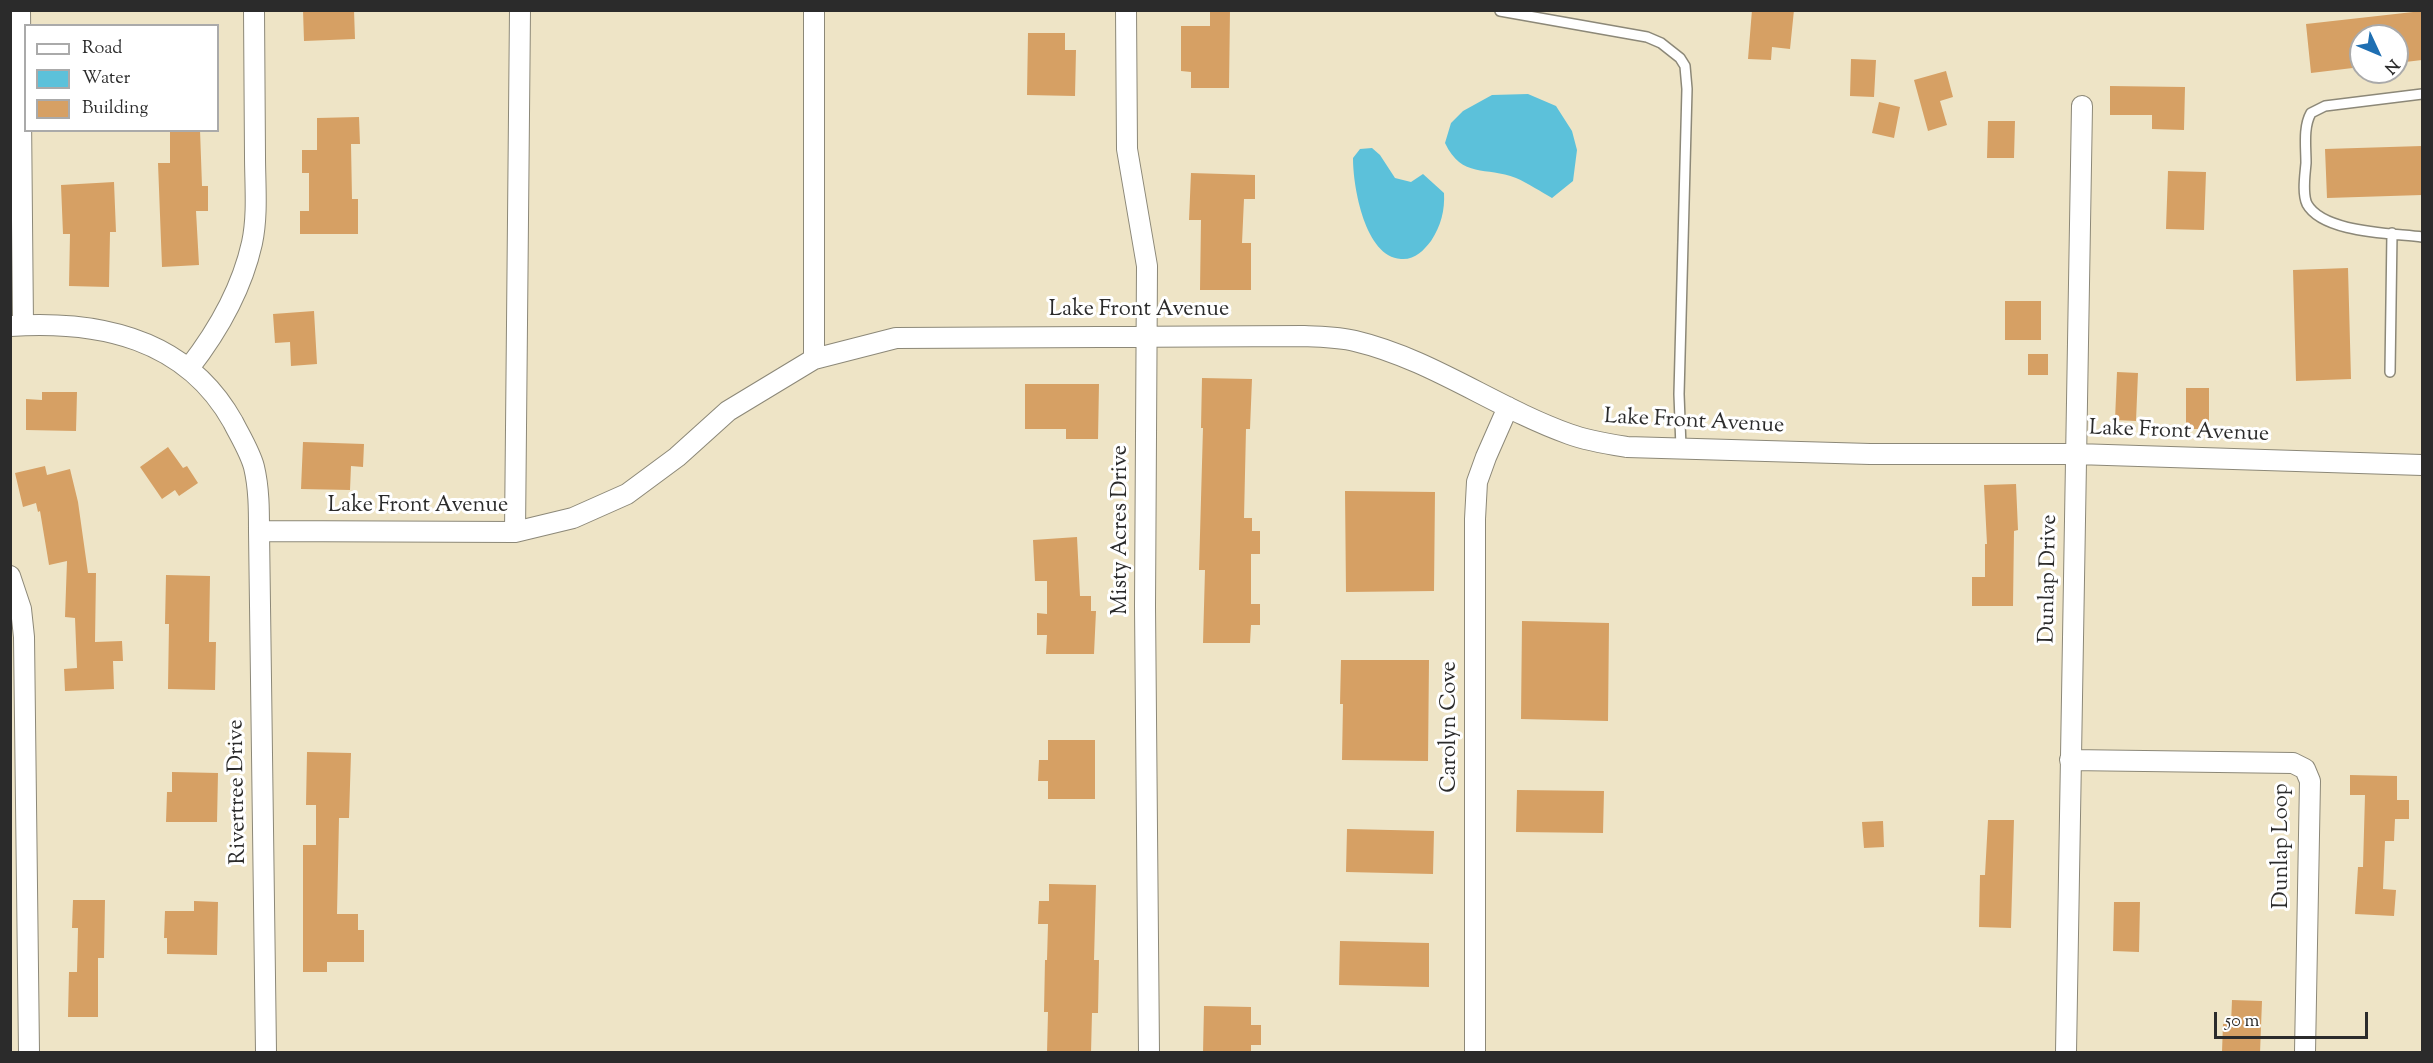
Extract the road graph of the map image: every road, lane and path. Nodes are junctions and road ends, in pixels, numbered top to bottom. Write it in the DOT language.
graph roads {
  1 [pos="20,10"];
  2 [pos="254,10"];
  3 [pos="520,10"];
  4 [pos="814,10"];
  5 [pos="1126,10"];
  6 [pos="1500,11"];
  7 [pos="2422,94"];
  8 [pos="2082,106"];
  9 [pos="2392,233"];
  10 [pos="2422,237"];
  11 [pos="17,326"];
  12 [pos="1148,335"];
  13 [pos="814,359"];
  14 [pos="189,368"];
  15 [pos="2391,372"];
  16 [pos="1508,407"];
  17 [pos="1681,448"];
  18 [pos="2076,454"];
  19 [pos="2422,465"];
  20 [pos="259,531"];
  21 [pos="515,532"];
  22 [pos="10,576"];
  23 [pos="2070,760"];
  24 [pos="29,1053"];
  25 [pos="266,1053"];
  26 [pos="1149,1053"];
  27 [pos="1475,1053"];
  28 [pos="2066,1053"];
  29 [pos="2304,1053"];
  1 -- 11 [label="street"];
  2 -- 14 [label="street"];
  3 -- 21 [label="street"];
  4 -- 13 [label="street"];
  5 -- 12 [label="street, Misty Acres Drive"];
  6 -- 17 [label="lane"];
  7 -- 9 [label="lane"];
  8 -- 18 [label="street, Dunlap Drive"];
  9 -- 10 [label="lane"];
  9 -- 15 [label="lane"];
  11 -- 14 [label="street"];
  12 -- 13 [label="street, Lake Front Avenue"];
  12 -- 16 [label="street, Lake Front Avenue"];
  12 -- 26 [label="street, Misty Acres Drive"];
  13 -- 21 [label="street, Lake Front Avenue"];
  14 -- 20 [label="street"];
  16 -- 17 [label="street, Lake Front Avenue"];
  16 -- 27 [label="street, Carolyn Cove"];
  17 -- 18 [label="street, Lake Front Avenue"];
  18 -- 19 [label="street, Lake Front Avenue"];
  18 -- 23 [label="street, Dunlap Drive"];
  20 -- 21 [label="street, Lake Front Avenue"];
  20 -- 25 [label="street, Rivertree Drive"];
  22 -- 24 [label="street"];
  23 -- 28 [label="street, Dunlap Drive"];
  23 -- 29 [label="street, Dunlap Loop"];
}
